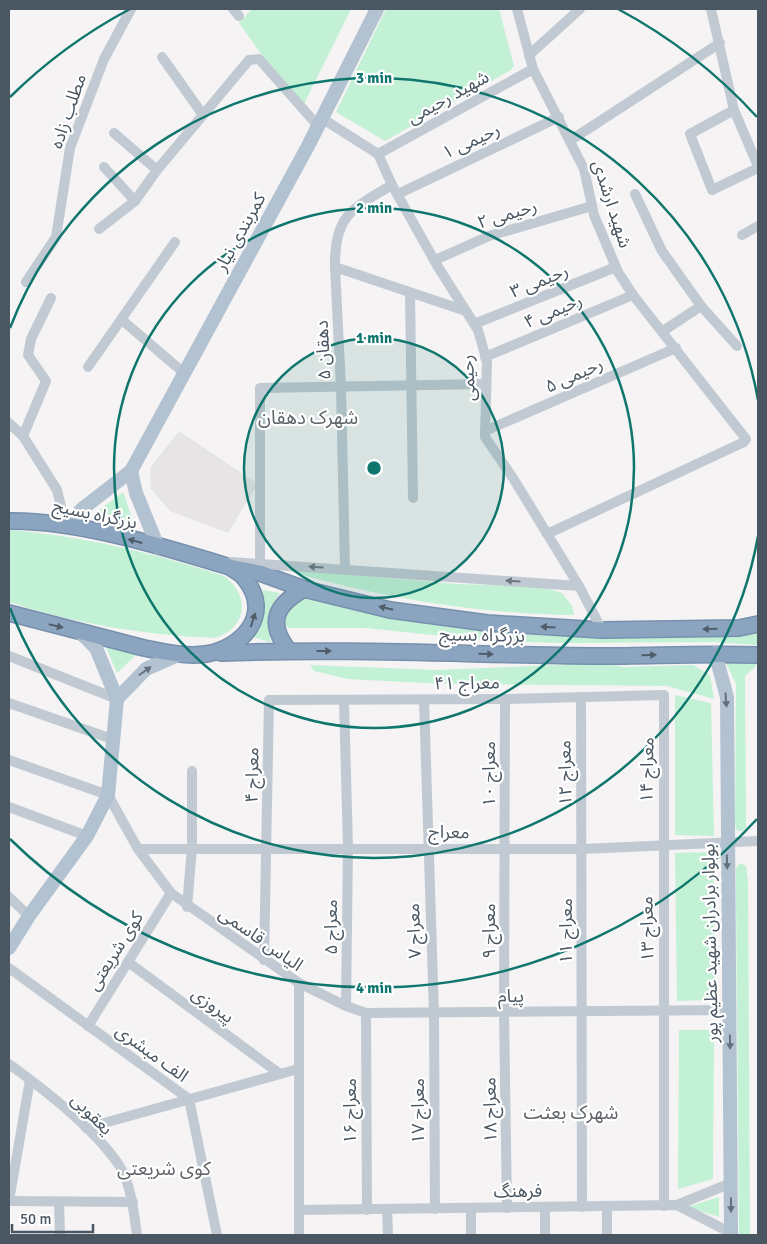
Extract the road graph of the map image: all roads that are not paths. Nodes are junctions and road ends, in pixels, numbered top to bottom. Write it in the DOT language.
graph roads {
  1 [pos="131,9"];
  2 [pos="377,9"];
  3 [pos="517,9"];
  4 [pos="580,9"];
  5 [pos="711,9"];
  6 [pos="720,43"];
  7 [pos="529,55"];
  8 [pos="162,57"];
  9 [pos="533,69"];
  10 [pos="734,110"];
  11 [pos="203,115"];
  12 [pos="559,117"];
  13 [pos="321,123"];
  14 [pos="114,133"];
  15 [pos="571,140"];
  16 [pos="378,154"];
  17 [pos="104,167"];
  18 [pos="758,167"];
  19 [pos="157,170"];
  20 [pos="395,189"];
  21 [pos="635,194"];
  22 [pos="134,201"];
  23 [pos="592,206"];
  24 [pos="758,226"];
  25 [pos="99,229"];
  26 [pos="742,235"];
  27 [pos="175,242"];
  28 [pos="435,260"];
  29 [pos="335,267"];
  30 [pos="616,267"];
  31 [pos="26,282"];
  32 [pos="410,293"];
  33 [pos="634,295"];
  34 [pos="51,298"];
  35 [pos="702,306"];
  36 [pos="466,311"];
  37 [pos="122,320"];
  38 [pos="474,324"];
  39 [pos="663,331"];
  40 [pos="737,346"];
  41 [pos="676,348"];
  42 [pos="485,357"];
  43 [pos="88,367"];
  44 [pos="184,373"];
  45 [pos="486,384"];
  46 [pos="411,386"];
  47 [pos="341,387"];
  48 [pos="9,423"];
  49 [pos="485,431"];
  50 [pos="23,436"];
  51 [pos="131,471"];
  52 [pos="413,498"];
  53 [pos="9,521"];
  54 [pos="66,526"];
  55 [pos="547,534"];
  56 [pos="158,547"];
  57 [pos="209,561"];
  58 [pos="260,563"];
  59 [pos="230,567"];
  60 [pos="345,569"];
  61 [pos="579,586"];
  62 [pos="304,589"];
  63 [pos="9,613"];
  64 [pos="758,624"];
  65 [pos="602,630"];
  66 [pos="80,632"];
  67 [pos="289,651"];
  68 [pos="715,653"];
  69 [pos="180,654"];
  70 [pos="205,654"];
  71 [pos="758,655"];
  72 [pos="9,656"];
  73 [pos="664,694"];
  74 [pos="581,697"];
  75 [pos="117,699"];
  76 [pos="505,699"];
  77 [pos="269,700"];
  78 [pos="424,700"];
  79 [pos="344,701"];
  80 [pos="9,702"];
  81 [pos="112,739"];
  82 [pos="9,760"];
  83 [pos="192,771"];
  84 [pos="108,795"];
  85 [pos="9,806"];
  86 [pos="87,836"];
  87 [pos="758,841"];
  88 [pos="727,842"];
  89 [pos="662,845"];
  90 [pos="192,847"];
  91 [pos="427,847"];
  92 [pos="348,848"];
  93 [pos="138,849"];
  94 [pos="267,849"];
  95 [pos="506,849"];
  96 [pos="583,849"];
  97 [pos="171,894"];
  98 [pos="9,897"];
  99 [pos="188,907"];
  100 [pos="29,916"];
  101 [pos="9,948"];
  102 [pos="264,960"];
  103 [pos="128,962"];
  104 [pos="9,968"];
  105 [pos="299,983"];
  106 [pos="346,1006"];
  107 [pos="730,1010"];
  108 [pos="583,1012"];
  109 [pos="665,1012"];
  110 [pos="366,1013"];
  111 [pos="504,1013"];
  112 [pos="434,1014"];
  113 [pos="88,1026"];
  114 [pos="9,1064"];
  115 [pos="298,1069"];
  116 [pos="280,1074"];
  117 [pos="30,1080"];
  118 [pos="189,1099"];
  119 [pos="86,1128"];
  120 [pos="731,1183"];
  121 [pos="9,1201"];
  122 [pos="59,1202"];
  123 [pos="133,1202"];
  124 [pos="607,1206"];
  125 [pos="664,1206"];
  126 [pos="677,1206"];
  127 [pos="545,1207"];
  128 [pos="582,1207"];
  129 [pos="471,1208"];
  130 [pos="507,1208"];
  131 [pos="387,1209"];
  132 [pos="435,1209"];
  133 [pos="298,1210"];
  134 [pos="367,1210"];
  135 [pos="731,1234"];
  136 [pos="60,1235"];
  137 [pos="137,1235"];
  138 [pos="217,1235"];
  139 [pos="300,1235"];
  140 [pos="388,1235"];
  141 [pos="471,1235"];
  142 [pos="545,1235"];
  143 [pos="607,1235"];
  1 -- 31 [label="street, مطلب زاده"];
  2 -- 13 [label="main road, کمربندی نیار"];
  3 -- 7 [label="street, شهید ارشدی"];
  4 -- 7 [label="street"];
  5 -- 6 [label="street"];
  6 -- 10 [label="street"];
  6 -- 15 [label="street"];
  7 -- 9 [label="street, شهید ارشدی"];
  8 -- 11 [label="street"];
  9 -- 12 [label="street, شهید ارشدی"];
  9 -- 16 [label="street, شهید رحیمی"];
  10 -- 18 [label="street"];
  10 -- 18 [label="street"];
  11 -- 13 [label="street"];
  11 -- 19 [label="street"];
  12 -- 15 [label="street, شهید ارشدی"];
  12 -- 20 [label="street, رحیمی ۱"];
  13 -- 16 [label="street"];
  13 -- 44 [label="main road, کمربندی نیار"];
  14 -- 19 [label="street"];
  15 -- 23 [label="street, شهید ارشدی"];
  16 -- 20 [label="street, رحیمی"];
  17 -- 22 [label="street"];
  19 -- 22 [label="street"];
  20 -- 28 [label="street, رحیمی"];
  20 -- 29 [label="street, رحیمی ۱"];
  21 -- 35 [label="street"];
  22 -- 25 [label="street"];
  23 -- 28 [label="street, رحیمی ۲"];
  23 -- 30 [label="street, شهید ارشدی"];
  24 -- 26 [label="street"];
  27 -- 37 [label="street"];
  28 -- 36 [label="street, رحیمی"];
  29 -- 32 [label="street"];
  29 -- 47 [label="street, دهقان ۵"];
  30 -- 33 [label="street, شهید ارشدی"];
  30 -- 38 [label="street, رحیمی ۳"];
  32 -- 36 [label="street"];
  32 -- 46 [label="street"];
  33 -- 39 [label="street, شهید ارشدی"];
  33 -- 42 [label="street, رحیمی ۴"];
  34 -- 50 [label="street"];
  35 -- 39 [label="street"];
  35 -- 40 [label="street"];
  36 -- 38 [label="street, رحیمی"];
  37 -- 43 [label="street"];
  37 -- 44 [label="street"];
  38 -- 42 [label="street, رحیمی"];
  39 -- 41 [label="street, شهید ارشدی"];
  41 -- 49 [label="street, رحیمی ۵"];
  41 -- 55 [label="street, شهید ارشدی"];
  42 -- 45 [label="street, رحیمی"];
  44 -- 51 [label="main road, کمربندی نیار"];
  45 -- 46 [label="street"];
  45 -- 49 [label="street, رحیمی"];
  46 -- 47 [label="street"];
  46 -- 52 [label="street"];
  47 -- 58 [label="street"];
  47 -- 60 [label="street, دهقان ۵"];
  48 -- 50 [label="street"];
  49 -- 55 [label="street, رحیمی"];
  50 -- 54 [label="street"];
  51 -- 54 [label="main road"];
  51 -- 56 [label="main road"];
  53 -- 54 [label="highway, بزرگراه بسیج"];
  56 -- 54 [label="highway, بزرگراه بسیج, one-way"];
  55 -- 61 [label="street, رحیمی"];
  56 -- 57 [label="highway, بزرگراه بسیج"];
  57 -- 58 [label="street"];
  57 -- 59 [label="highway, بزرگراه بسیج"];
  60 -- 58 [label="street, one-way"];
  59 -- 62 [label="highway, بزرگراه بسیج"];
  70 -- 59 [label="highway, بزرگراه بسیج, one-way"];
  61 -- 60 [label="street, one-way"];
  61 -- 65 [label="street, رحیمی"];
  65 -- 62 [label="highway, بزرگراه بسیج, one-way"];
  62 -- 67 [label="highway"];
  63 -- 66 [label="highway, بزرگراه بسیج, one-way"];
  64 -- 65 [label="highway, بزرگراه بسیج, one-way"];
  66 -- 69 [label="highway, بزرگراه بسیج"];
  66 -- 75 [label="main road"];
  67 -- 68 [label="highway, بزرگراه بسیج, one-way"];
  67 -- 70 [label="highway, بزرگراه بسیج"];
  68 -- 71 [label="highway, بزرگراه بسیج"];
  68 -- 88 [label="main road, بولوار برادران شهید عظیم‌ پور, one-way"];
  69 -- 70 [label="highway, بزرگراه بسیج"];
  75 -- 69 [label="main road, one-way"];
  72 -- 75 [label="street"];
  73 -- 74 [label="street, معراج ۴۱"];
  73 -- 89 [label="street, معراج ۱۴"];
  74 -- 76 [label="street, معراج ۴۱"];
  74 -- 96 [label="street, معراج ۱۲"];
  75 -- 81 [label="main road"];
  76 -- 78 [label="street, معراج ۴۱"];
  76 -- 95 [label="street, معراج ۱۰"];
  77 -- 79 [label="street, معراج ۴۱"];
  77 -- 94 [label="street, معراج ۴"];
  78 -- 79 [label="street, معراج ۴۱"];
  78 -- 91 [label="street, معراج ۷"];
  79 -- 92 [label="street, معراج ۵"];
  80 -- 81 [label="street"];
  81 -- 84 [label="main road"];
  82 -- 84 [label="street"];
  83 -- 90 [label="street"];
  84 -- 86 [label="main road"];
  84 -- 93 [label="street, الیاس قاسمی"];
  85 -- 86 [label="street"];
  86 -- 100 [label="main road"];
  87 -- 88 [label="street, معراج"];
  88 -- 89 [label="street, معراج"];
  88 -- 107 [label="main road, بولوار برادران شهید عظیم‌ پور, one-way"];
  89 -- 96 [label="street, معراج"];
  89 -- 109 [label="street, معراج ۱۳"];
  90 -- 93 [label="street, معراج"];
  90 -- 94 [label="street, معراج"];
  90 -- 99 [label="street"];
  91 -- 92 [label="street, معراج"];
  91 -- 95 [label="street, معراج"];
  91 -- 112 [label="street, معراج ۷"];
  92 -- 94 [label="street, معراج"];
  92 -- 106 [label="street, معراج ۵"];
  93 -- 97 [label="street, الیاس قاسمی"];
  94 -- 102 [label="street, معراج ۴"];
  95 -- 96 [label="street, معراج"];
  95 -- 111 [label="street, معراج ۹"];
  96 -- 108 [label="street, معراج ۱۱"];
  97 -- 99 [label="street, الیاس قاسمی"];
  97 -- 103 [label="street, کوی شریعتی"];
  98 -- 100 [label="street"];
  99 -- 102 [label="street, الیاس قاسمی"];
  100 -- 101 [label="main road"];
  102 -- 105 [label="street, الیاس قاسمی"];
  103 -- 113 [label="street, کوی شریعتی"];
  103 -- 116 [label="street, پیروزی"];
  104 -- 113 [label="street, الف مبشری"];
  105 -- 106 [label="street, پیام"];
  105 -- 115 [label="street, الیاس قاسمی"];
  106 -- 110 [label="street, پیام"];
  107 -- 109 [label="street, پیام"];
  107 -- 120 [label="main road, بولوار برادران شهید عظیم‌ پور, one-way"];
  108 -- 109 [label="street, پیام"];
  108 -- 111 [label="street, پیام"];
  108 -- 128 [label="street, معراج ۱۱"];
  109 -- 125 [label="street"];
  110 -- 112 [label="street, پیام"];
  110 -- 134 [label="street, معراج ۱۶"];
  111 -- 112 [label="street, پیام"];
  111 -- 130 [label="street, معراج ۱۸"];
  112 -- 132 [label="street, معراج ۱۷"];
  113 -- 118 [label="street, الف مبشری"];
  114 -- 117 [label="street, یعقوبی"];
  115 -- 116 [label="street"];
  115 -- 133 [label="street, الیاس قاسمی"];
  116 -- 118 [label="street"];
  117 -- 119 [label="street, یعقوبی"];
  117 -- 121 [label="street"];
  118 -- 119 [label="street"];
  118 -- 138 [label="street, الف مبشری"];
  119 -- 123 [label="street, یعقوبی"];
  120 -- 126 [label="street"];
  120 -- 135 [label="main road, بولوار برادران شهید عظیم‌ پور, one-way"];
  121 -- 122 [label="street"];
  122 -- 123 [label="street"];
  122 -- 136 [label="street"];
  123 -- 137 [label="street, یعقوبی"];
  124 -- 125 [label="street, فرهنگ"];
  124 -- 128 [label="street, فرهنگ"];
  124 -- 143 [label="street"];
  125 -- 126 [label="street, فرهنگ"];
  126 -- 135 [label="street, فرهنگ"];
  127 -- 128 [label="street, فرهنگ"];
  127 -- 130 [label="street, فرهنگ"];
  127 -- 142 [label="street"];
  129 -- 130 [label="street, فرهنگ"];
  129 -- 132 [label="street, فرهنگ"];
  129 -- 141 [label="street"];
  131 -- 132 [label="street, فرهنگ"];
  131 -- 134 [label="street, فرهنگ"];
  131 -- 140 [label="street"];
  133 -- 134 [label="street, فرهنگ"];
  133 -- 139 [label="street, الیاس قاسمی"];
}
